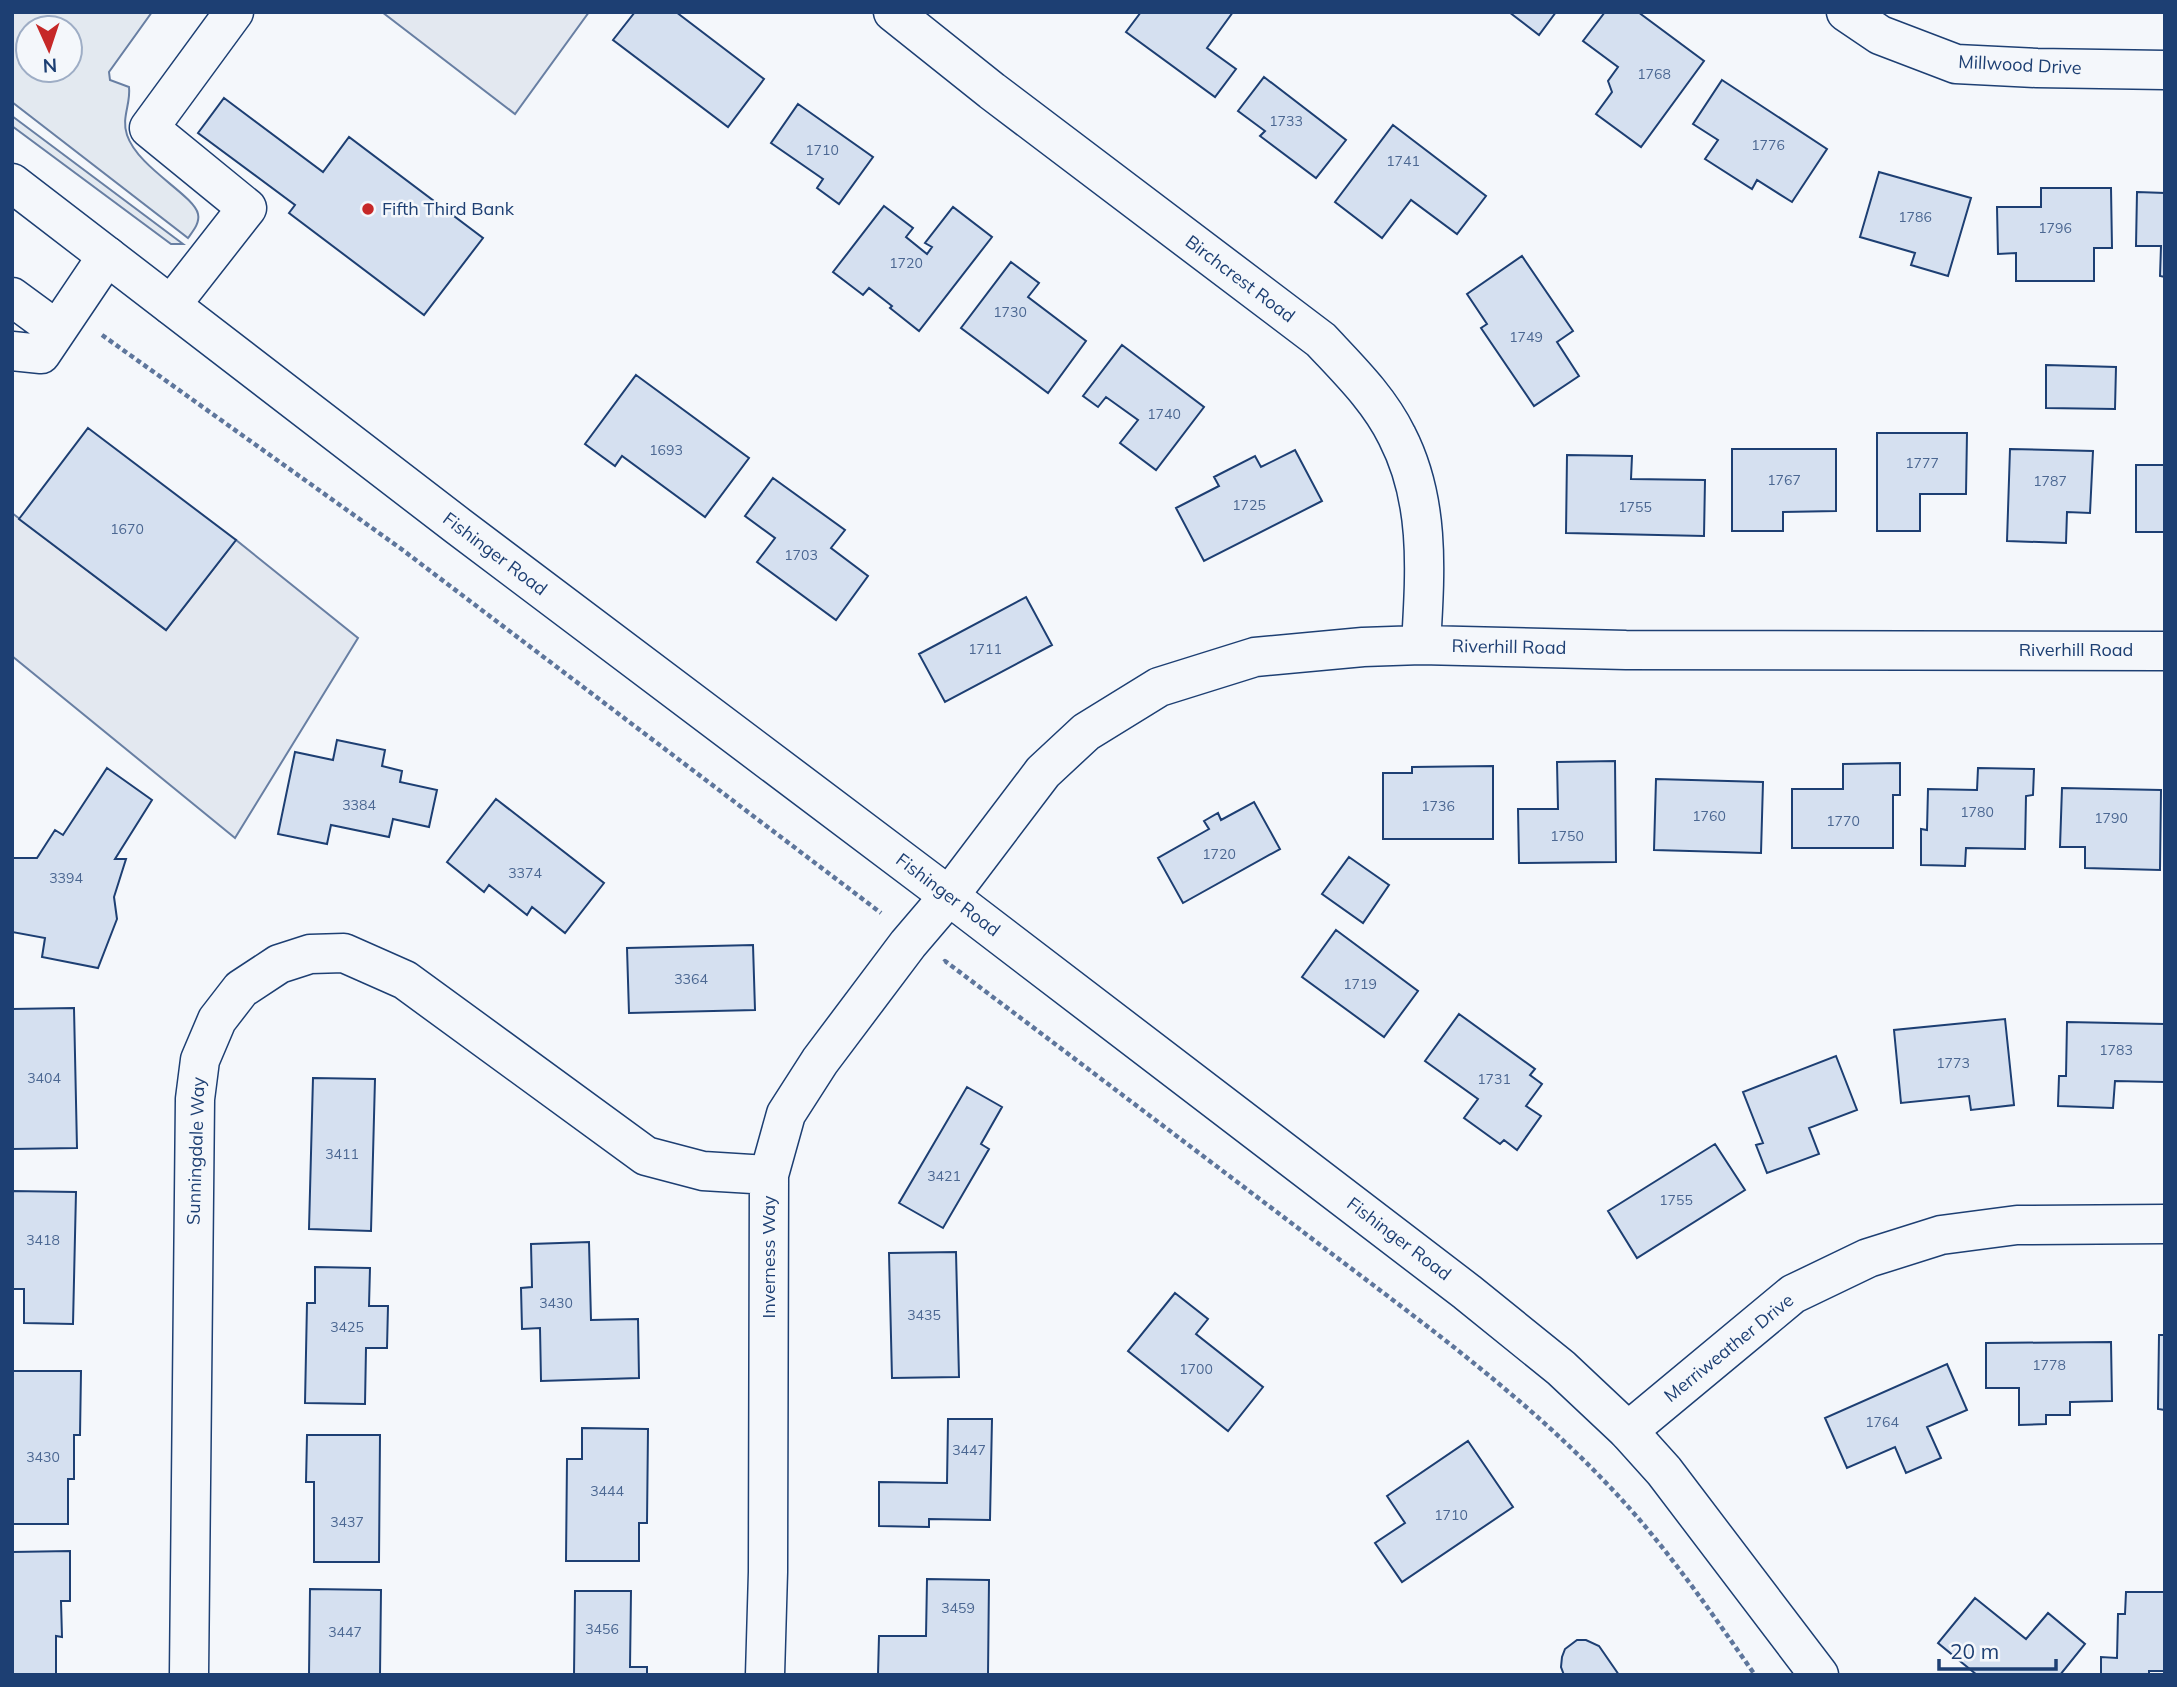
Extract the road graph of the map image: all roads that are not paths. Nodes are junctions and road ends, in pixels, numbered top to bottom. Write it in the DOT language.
graph roads {
  1 [pos="234,12"];
  2 [pos="893,12"];
  3 [pos="1846,12"];
  4 [pos="2165,70"];
  5 [pos="12,183"];
  6 [pos="107,256"];
  7 [pos="12,297"];
  8 [pos="171,305"];
  9 [pos="64,320"];
  10 [pos="12,351"];
  11 [pos="1421,645"];
  12 [pos="2165,651"];
  13 [pos="949,896"];
  14 [pos="769,1175"];
  15 [pos="2165,1224"];
  16 [pos="1628,1431"];
  17 [pos="189,1675"];
  18 [pos="765,1675"];
  19 [pos="1819,1675"];
  1 -- 8 [label="street"];
  2 -- 11 [label="street, Birchcrest Road"];
  3 -- 4 [label="street, Millwood Drive"];
  5 -- 6 [label="street, Fishinger Road"];
  6 -- 8 [label="street, Fishinger Road"];
  6 -- 9 [label="street"];
  7 -- 9 [label="street"];
  8 -- 13 [label="street, Fishinger Road"];
  9 -- 10 [label="street"];
  11 -- 12 [label="street, Riverhill Road"];
  11 -- 13 [label="street, Riverhill Road"];
  13 -- 14 [label="street, Inverness Way"];
  13 -- 16 [label="street, Fishinger Road"];
  14 -- 17 [label="street, Sunningdale Way"];
  14 -- 18 [label="street, Inverness Way"];
  15 -- 16 [label="street, Merriweather Drive"];
  16 -- 19 [label="street, Fishinger Road"];
}
